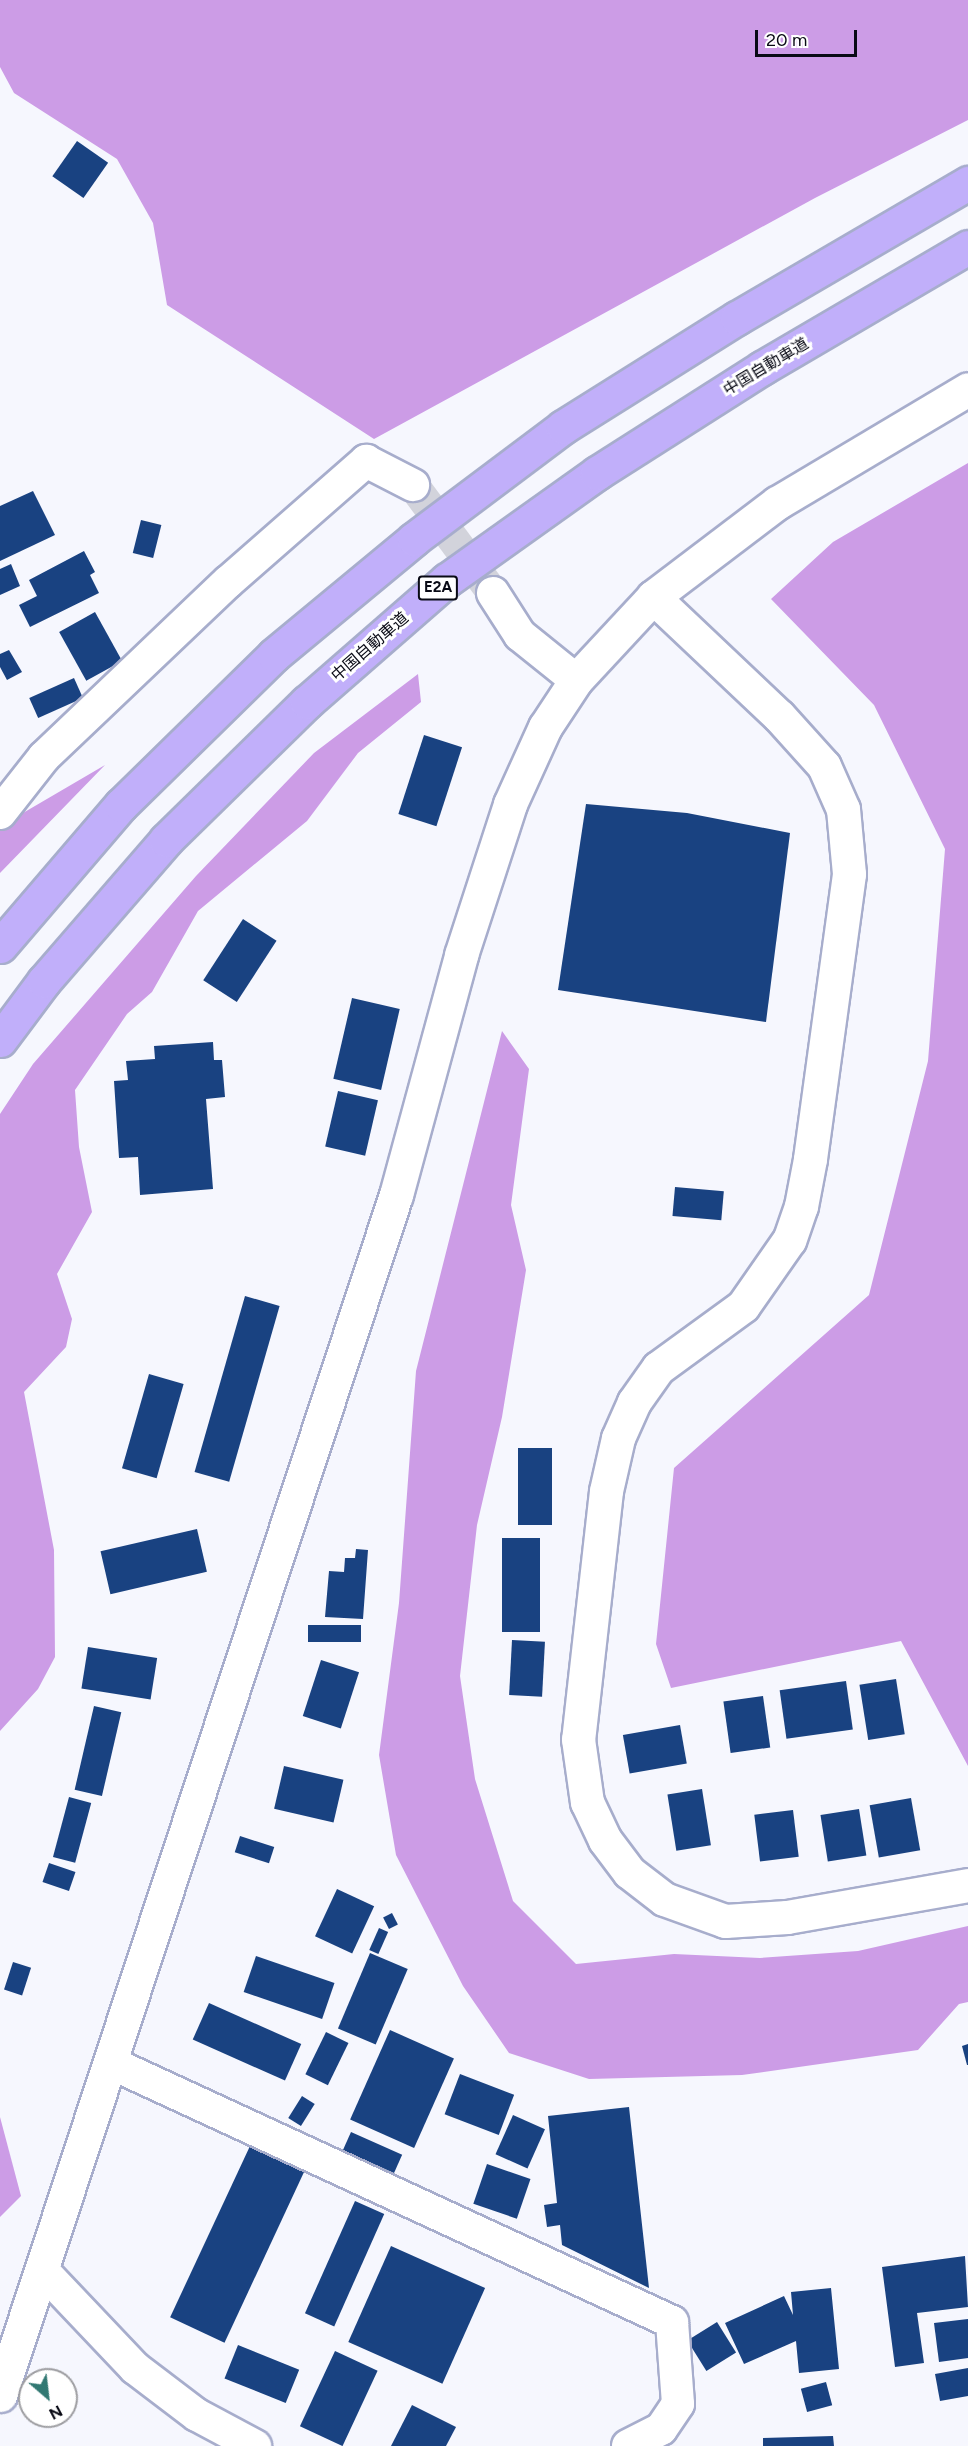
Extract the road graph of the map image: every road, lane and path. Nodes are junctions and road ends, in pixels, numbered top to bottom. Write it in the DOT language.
graph roads {
  1 [pos="968,183"];
  2 [pos="968,247"];
  3 [pos="968,389"];
  4 [pos="413,485"];
  5 [pos="493,593"];
  6 [pos="653,597"];
  7 [pos="576,680"];
  8 [pos="0,813"];
  9 [pos="0,945"];
  10 [pos="0,1040"];
  11 [pos="968,1884"];
  12 [pos="111,2063"];
  13 [pos="43,2271"];
  14 [pos="0,2395"];
  15 [pos="255,2446"];
  16 [pos="628,2446"];
  1 -- 9 [label="highway"];
  2 -- 10 [label="highway, 中国自動車道 / E2A"];
  3 -- 6 [label="street"];
  4 -- 8 [label="street"];
  5 -- 7 [label="street"];
  6 -- 7 [label="street"];
  6 -- 11 [label="street"];
  7 -- 12 [label="street"];
  12 -- 13 [label="street"];
  12 -- 16 [label="street"];
  13 -- 14 [label="street"];
  13 -- 15 [label="street"];
}
